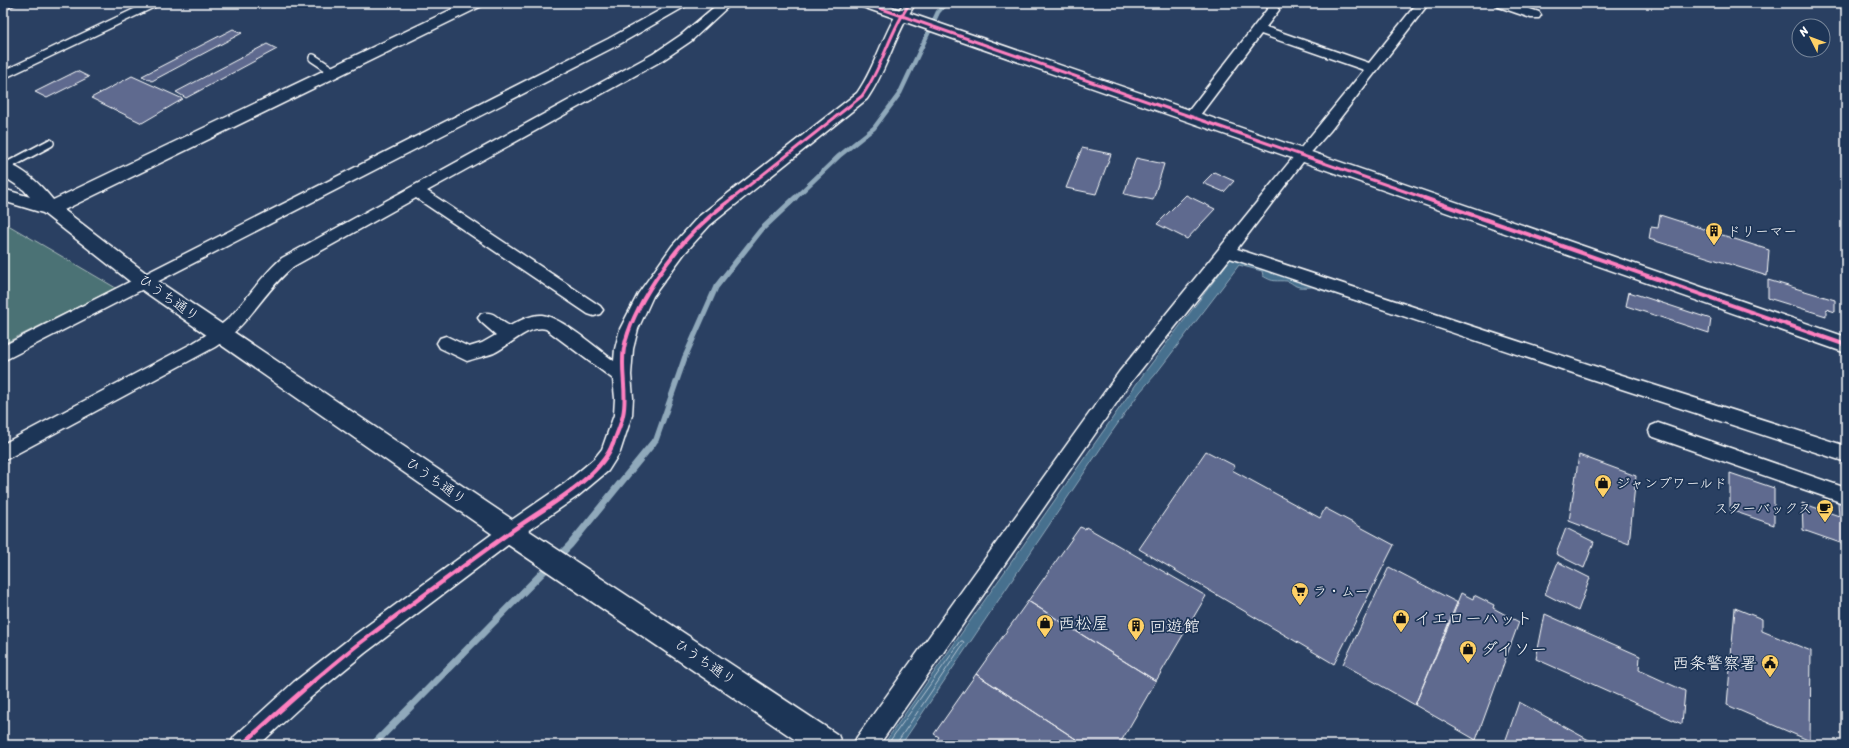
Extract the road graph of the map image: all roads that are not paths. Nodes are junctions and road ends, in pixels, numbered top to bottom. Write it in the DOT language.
graph roads {
  1 [pos="155,3"];
  2 [pos="477,3"];
  3 [pos="682,3"];
  4 [pos="726,3"];
  5 [pos="865,3"];
  6 [pos="1423,3"];
  7 [pos="1500,3"];
  8 [pos="905,9"];
  9 [pos="1274,10"];
  10 [pos="1535,15"];
  11 [pos="1259,29"];
  12 [pos="313,58"];
  13 [pos="1372,68"];
  14 [pos="334,72"];
  15 [pos="3,75"];
  16 [pos="1192,116"];
  17 [pos="50,143"];
  18 [pos="1301,155"];
  19 [pos="3,168"];
  20 [pos="416,190"];
  21 [pos="3,195"];
  22 [pos="50,209"];
  23 [pos="1227,251"];
  24 [pos="146,282"];
  25 [pos="594,310"];
  26 [pos="487,318"];
  27 [pos="513,333"];
  28 [pos="222,334"];
  29 [pos="446,343"];
  30 [pos="1846,346"];
  31 [pos="3,354"];
  32 [pos="622,374"];
  33 [pos="1658,431"];
  34 [pos="3,453"];
  35 [pos="1846,454"];
  36 [pos="1846,496"];
  37 [pos="510,532"];
  38 [pos="242,745"];
  39 [pos="828,745"];
  40 [pos="865,745"];
  1 -- 15 [label="lane"];
  2 -- 14 [label="street"];
  3 -- 24 [label="street"];
  4 -- 20 [label="street"];
  5 -- 8 [label="street"];
  6 -- 13 [label="street"];
  7 -- 10 [label="street"];
  8 -- 16 [label="street"];
  8 -- 32 [label="street"];
  9 -- 11 [label="street"];
  11 -- 13 [label="street"];
  11 -- 16 [label="street"];
  12 -- 14 [label="lane"];
  13 -- 18 [label="street"];
  14 -- 22 [label="street"];
  16 -- 18 [label="street"];
  17 -- 19 [label="lane"];
  18 -- 23 [label="street"];
  18 -- 30 [label="street"];
  19 -- 22 [label="street, ひうち通り"];
  20 -- 25 [label="street"];
  20 -- 28 [label="street"];
  21 -- 22 [label="street, ひうち通り"];
  22 -- 24 [label="street, ひうち通り"];
  23 -- 35 [label="street"];
  23 -- 40 [label="street"];
  24 -- 28 [label="street, ひうち通り"];
  24 -- 31 [label="street"];
  26 -- 27 [label="street"];
  27 -- 29 [label="street"];
  27 -- 32 [label="street"];
  28 -- 34 [label="street"];
  28 -- 37 [label="street, ひうち通り"];
  32 -- 37 [label="street"];
  33 -- 36 [label="street"];
  37 -- 38 [label="street"];
  37 -- 39 [label="street, ひうち通り"];
}
